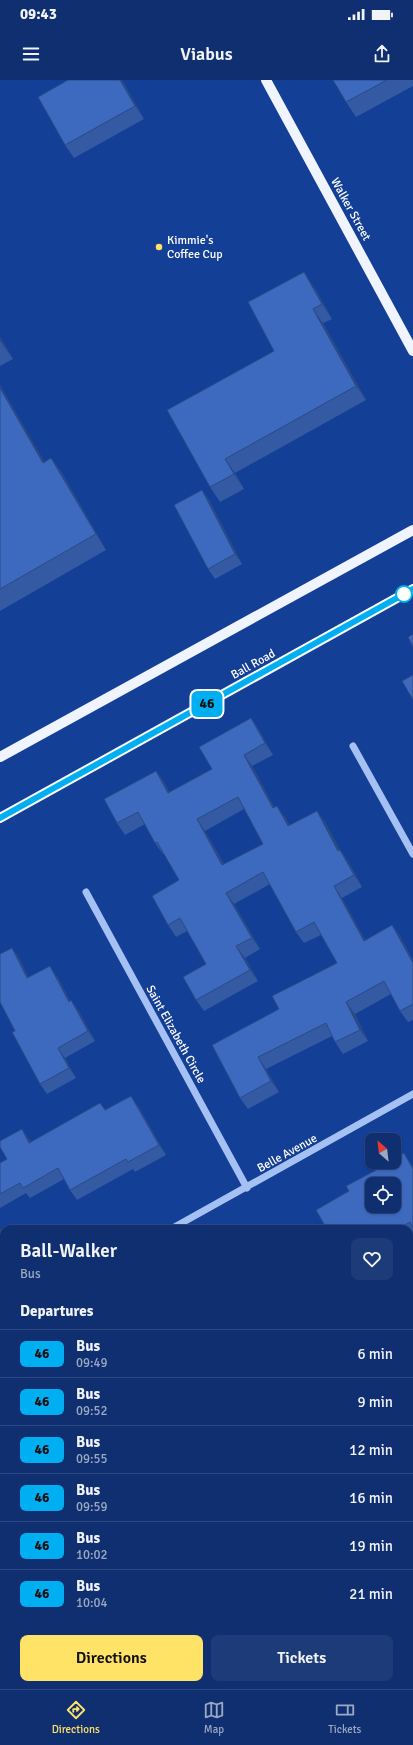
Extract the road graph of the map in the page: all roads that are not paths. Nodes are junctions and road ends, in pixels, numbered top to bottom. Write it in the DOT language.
graph roads {
  1 [pos="266,80"];
  2 [pos="413,351"];
  3 [pos="413,530"];
  4 [pos="413,589"];
  5 [pos="353,746"];
  6 [pos="0,757"];
  7 [pos="0,818"];
  8 [pos="413,854"];
  9 [pos="86,892"];
  10 [pos="413,1094"];
  11 [pos="247,1188"];
  12 [pos="178,1225"];
  1 -- 2 [label="main road, Walker Street"];
  3 -- 6 [label="main road"];
  4 -- 7 [label="main road, Ball Road"];
  5 -- 8 [label="street"];
  9 -- 11 [label="street, Saint Elizabeth Circle"];
  10 -- 11 [label="street, Belle Avenue"];
  11 -- 12 [label="street, Belle Avenue"];
}
